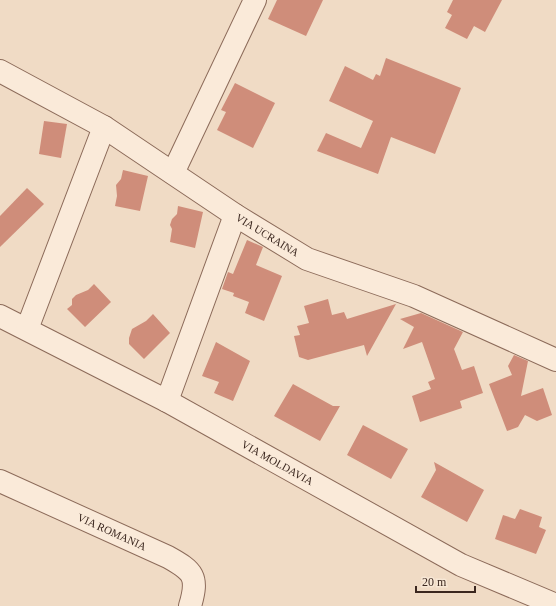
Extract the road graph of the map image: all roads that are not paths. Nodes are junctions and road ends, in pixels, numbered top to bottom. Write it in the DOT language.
graph roads {
  1 [pos="256,0"];
  2 [pos="0,71"];
  3 [pos="104,127"];
  4 [pos="173,173"];
  5 [pos="235,215"];
  6 [pos="0,316"];
  7 [pos="27,329"];
  8 [pos="556,360"];
  9 [pos="167,401"];
  10 [pos="0,481"];
  11 [pos="556,604"];
  12 [pos="190,606"];
  1 -- 4 [label="street"];
  2 -- 3 [label="street, VIA UCRAINA"];
  3 -- 4 [label="street, VIA UCRAINA"];
  3 -- 7 [label="street"];
  4 -- 5 [label="street, VIA UCRAINA"];
  5 -- 8 [label="street, VIA UCRAINA"];
  5 -- 9 [label="street"];
  6 -- 7 [label="street, VIA MOLDAVIA"];
  7 -- 9 [label="street, VIA MOLDAVIA"];
  9 -- 11 [label="street, VIA MOLDAVIA"];
  10 -- 12 [label="street, VIA ROMANIA"];
}
